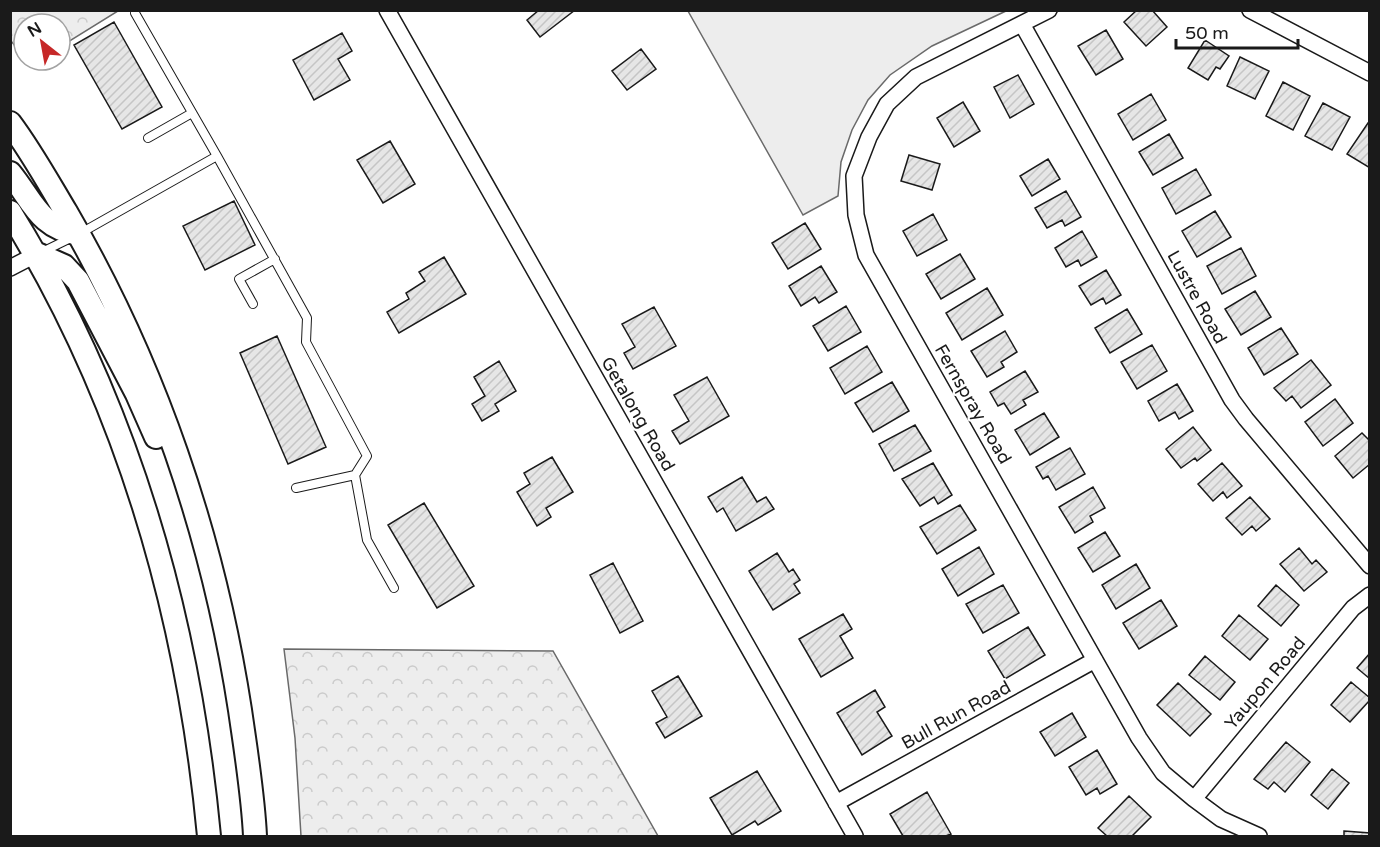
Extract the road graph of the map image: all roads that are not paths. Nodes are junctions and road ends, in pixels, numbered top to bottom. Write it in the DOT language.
graph roads {
  1 [pos="387,10"];
  2 [pos="1049,10"];
  3 [pos="1250,10"];
  4 [pos="135,14"];
  5 [pos="1022,24"];
  6 [pos="1370,73"];
  7 [pos="192,113"];
  8 [pos="10,123"];
  9 [pos="148,138"];
  10 [pos="217,156"];
  11 [pos="10,173"];
  12 [pos="10,212"];
  13 [pos="79,234"];
  14 [pos="37,254"];
  15 [pos="275,259"];
  16 [pos="10,268"];
  17 [pos="253,304"];
  18 [pos="355,475"];
  19 [pos="297,488"];
  20 [pos="207,551"];
  21 [pos="1370,566"];
  22 [pos="394,588"];
  23 [pos="1370,595"];
  24 [pos="1095,660"];
  25 [pos="1194,799"];
  26 [pos="836,803"];
  27 [pos="208,837"];
  28 [pos="255,837"];
  29 [pos="855,837"];
  30 [pos="1258,837"];
  1 -- 26 [label="street, Getalong Road"];
  2 -- 5 [label="street, Fernspray Road"];
  3 -- 6 [label="street"];
  4 -- 7 [label="lane"];
  5 -- 21 [label="street, Lustre Road"];
  5 -- 24 [label="street, Fernspray Road"];
  7 -- 9 [label="lane"];
  7 -- 10 [label="lane"];
  8 -- 13 [label="main road"];
  10 -- 13 [label="lane"];
  10 -- 15 [label="lane"];
  11 -- 13 [label="main road"];
  12 -- 14 [label="main road"];
  13 -- 14 [label="lane"];
  13 -- 20 [label="main road"];
  14 -- 16 [label="street"];
  14 -- 20 [label="main road"];
  14 -- 27 [label="main road"];
  15 -- 17 [label="lane"];
  15 -- 18 [label="lane"];
  18 -- 19 [label="lane"];
  18 -- 22 [label="lane"];
  20 -- 28 [label="main road"];
  23 -- 25 [label="street, Yaupon Road"];
  24 -- 25 [label="street, Fernspray Road"];
  24 -- 26 [label="street, Bull Run Road"];
  25 -- 30 [label="street, Fernspray Road"];
  26 -- 29 [label="street, Getalong Road"];
}
